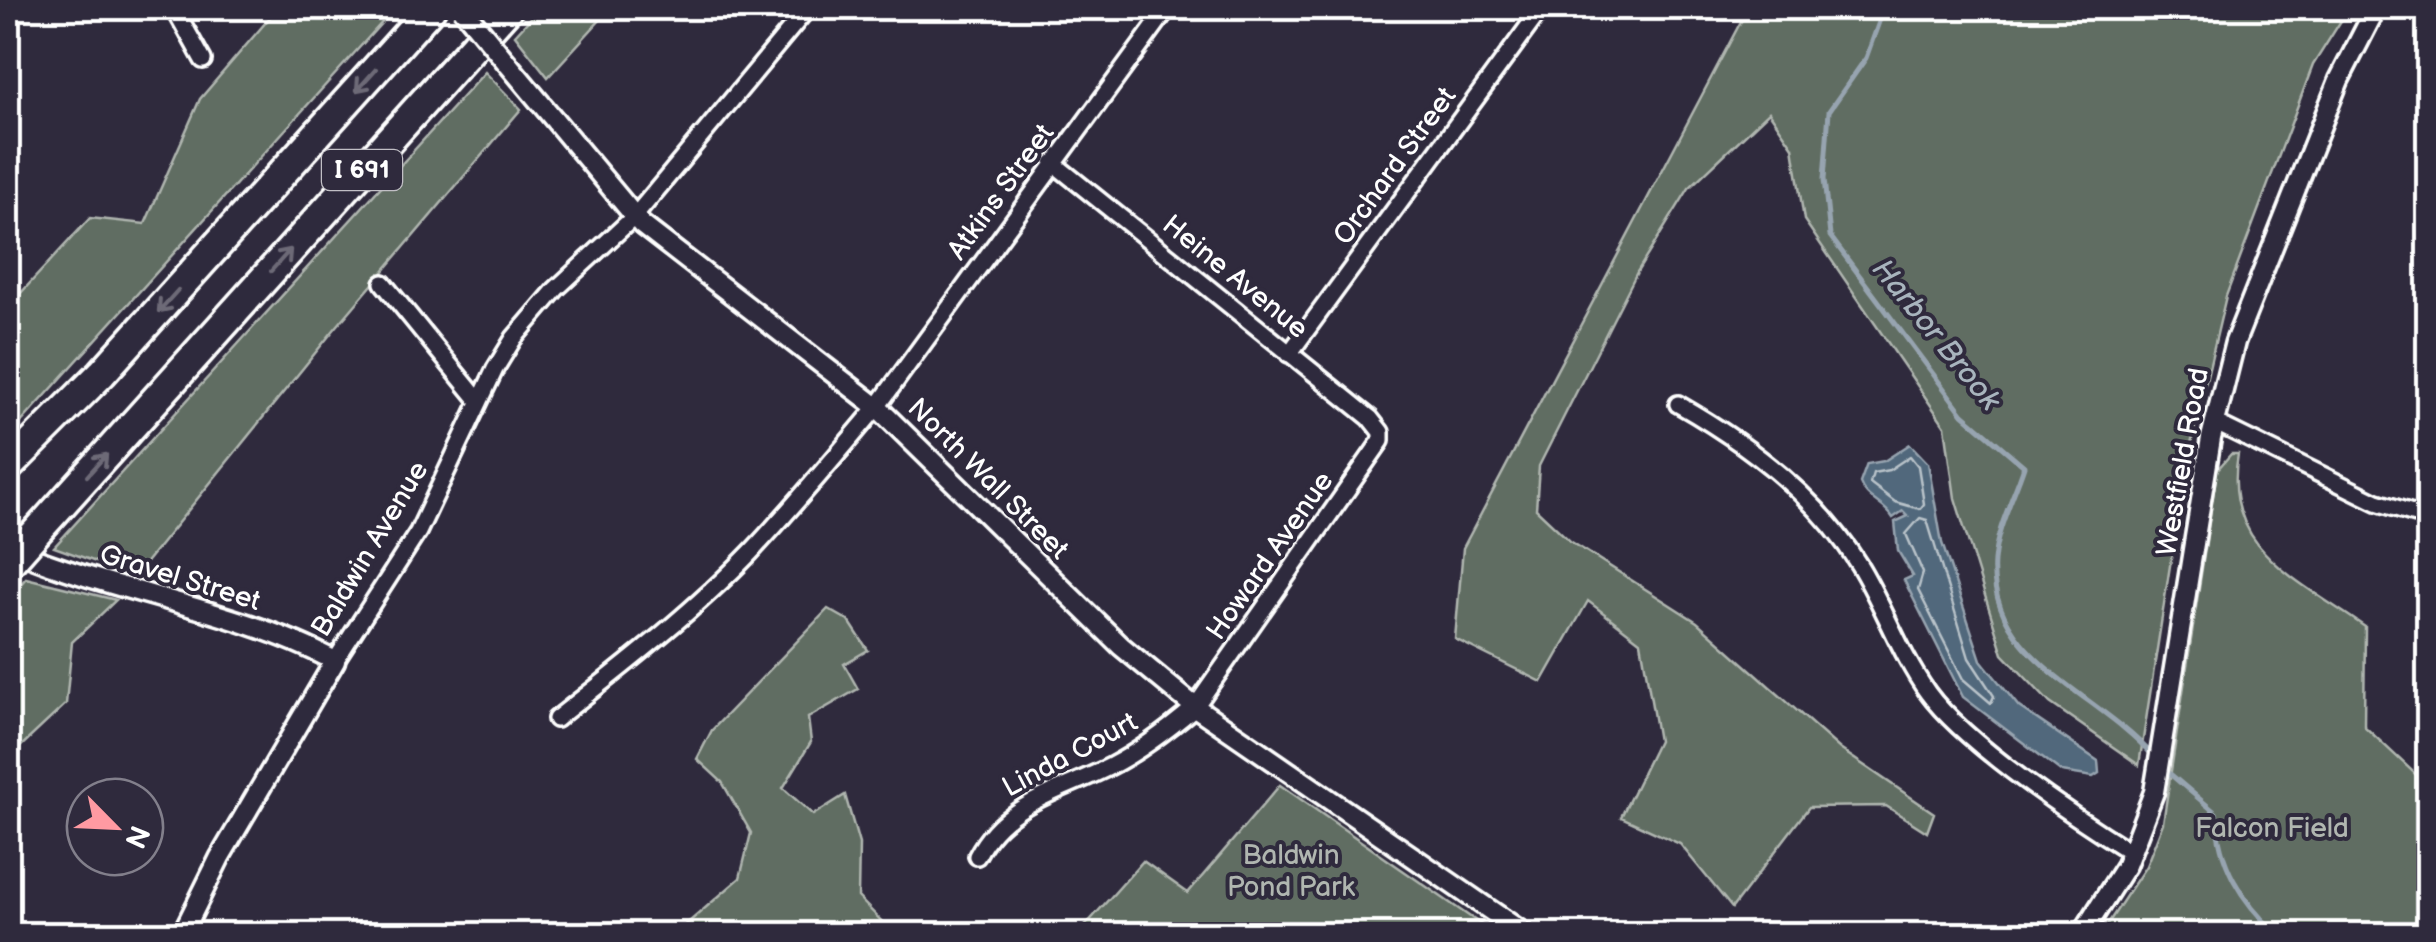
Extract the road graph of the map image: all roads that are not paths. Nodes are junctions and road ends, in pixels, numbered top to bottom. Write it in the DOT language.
graph roads {
  1 [pos="174,8"];
  2 [pos="431,8"];
  3 [pos="462,8"];
  4 [pos="508,8"];
  5 [pos="808,8"];
  6 [pos="1168,8"];
  7 [pos="1542,8"];
  8 [pos="2376,8"];
  9 [pos="203,60"];
  10 [pos="1054,163"];
  11 [pos="635,216"];
  12 [pos="383,284"];
  13 [pos="1289,354"];
  14 [pos="479,401"];
  15 [pos="1678,404"];
  16 [pos="877,407"];
  17 [pos="2214,422"];
  18 [pos="1381,432"];
  19 [pos="8,468"];
  20 [pos="2428,518"];
  21 [pos="20,543"];
  22 [pos="8,564"];
  23 [pos="335,661"];
  24 [pos="1194,706"];
  25 [pos="556,720"];
  26 [pos="2132,853"];
  27 [pos="976,856"];
  28 [pos="182,934"];
  29 [pos="1525,934"];
  30 [pos="2082,934"];
  1 -- 9 [label="street"];
  2 -- 19 [label="highway, I 691, one-way"];
  3 -- 11 [label="street, North Wall Street, bridge"];
  21 -- 4 [label="highway, I 691, one-way"];
  5 -- 11 [label="street, Baldwin Avenue"];
  6 -- 10 [label="street, Atkins Street"];
  7 -- 13 [label="street, Orchard Street"];
  8 -- 17 [label="street, Westfield Road"];
  10 -- 13 [label="street, Heine Avenue"];
  10 -- 16 [label="street, Atkins Street"];
  11 -- 14 [label="street, Baldwin Avenue"];
  11 -- 16 [label="street, North Wall Street"];
  12 -- 14 [label="street"];
  13 -- 18 [label="street, Heine Avenue"];
  14 -- 23 [label="street, Baldwin Avenue"];
  15 -- 26 [label="street"];
  16 -- 24 [label="street, North Wall Street"];
  16 -- 25 [label="street, Atkins Street"];
  17 -- 20 [label="street"];
  17 -- 26 [label="street, Westfield Road"];
  18 -- 24 [label="street, Howard Avenue"];
  21 -- 22 [label="highway, I 691, bridge"];
  21 -- 23 [label="street, Gravel Street"];
  23 -- 28 [label="street, Baldwin Avenue"];
  24 -- 27 [label="street, Linda Court"];
  24 -- 29 [label="street, North Wall Street"];
  26 -- 30 [label="street, Westfield Road"];
}
